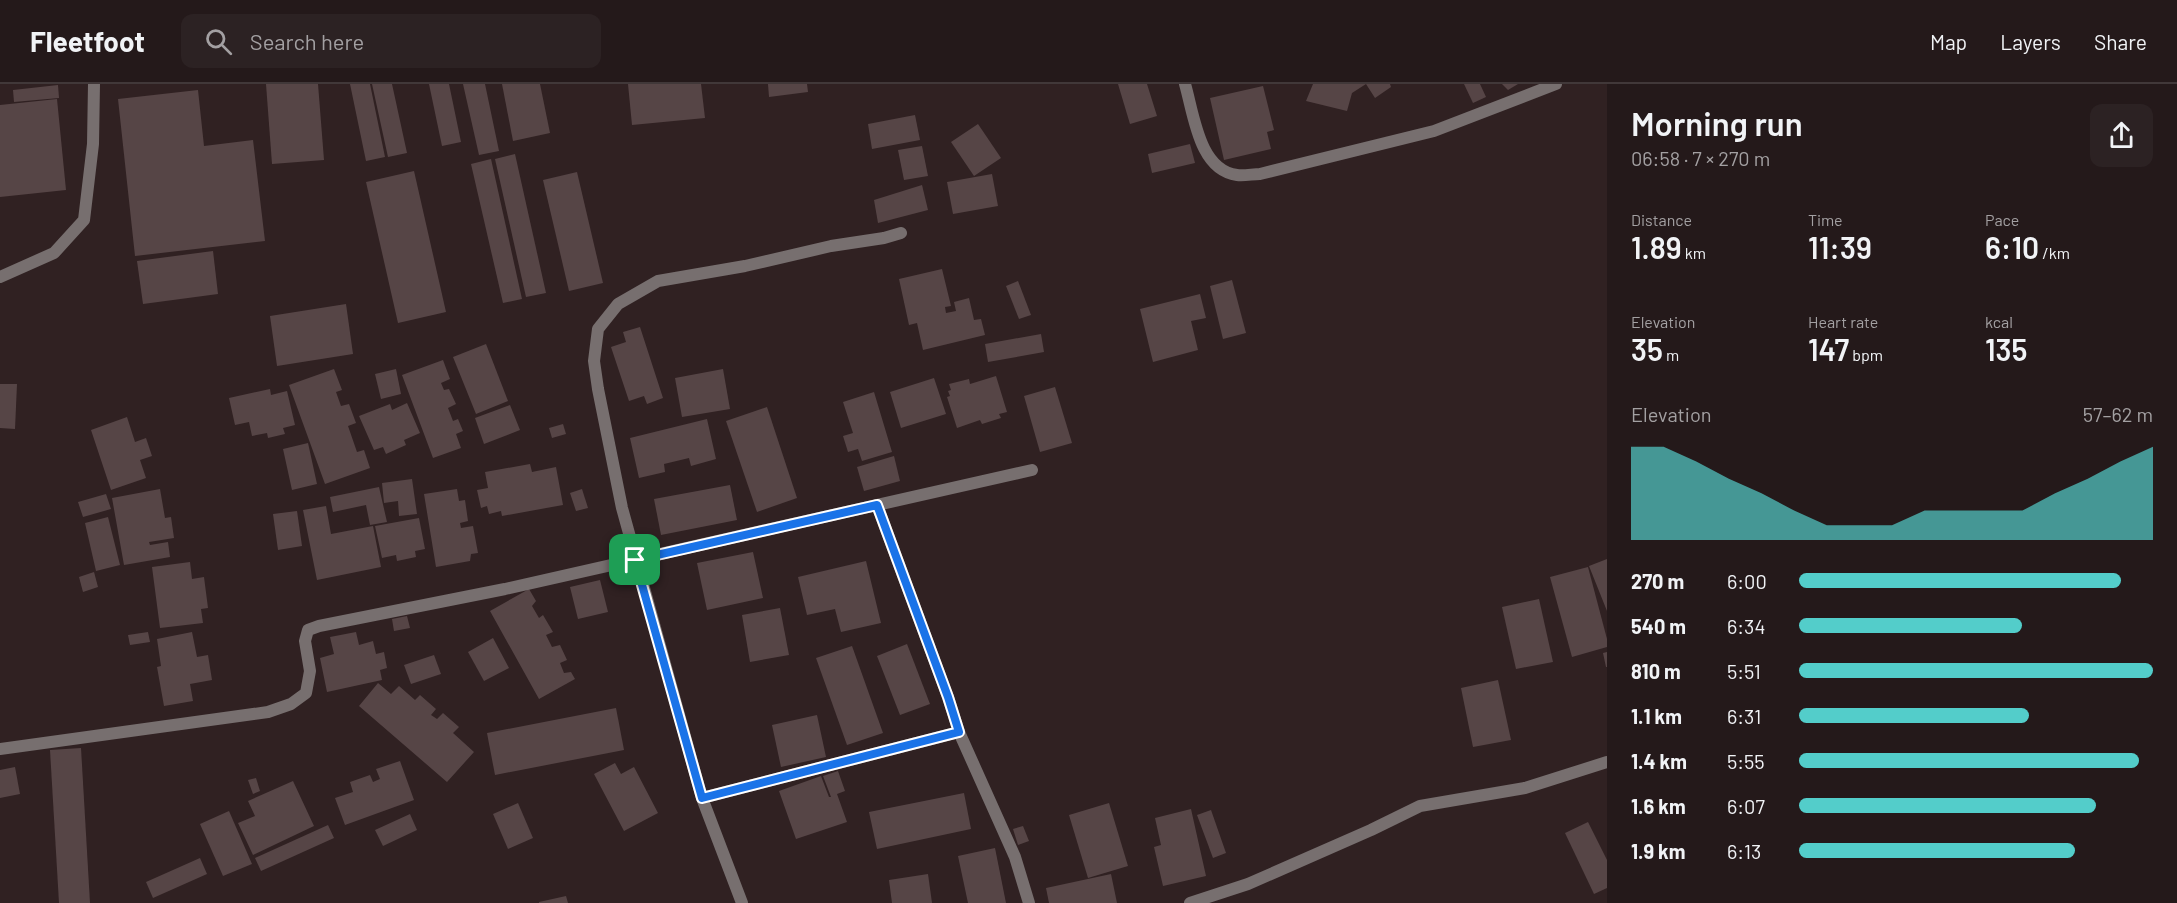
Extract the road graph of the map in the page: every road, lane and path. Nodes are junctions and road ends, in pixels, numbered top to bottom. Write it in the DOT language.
graph roads {
  1 [pos="94,84"];
  2 [pos="1185,84"];
  3 [pos="1556,84"];
  4 [pos="901,233"];
  5 [pos="0,277"];
  6 [pos="1032,470"];
  7 [pos="877,505"];
  8 [pos="635,560"];
  9 [pos="959,732"];
  10 [pos="0,749"];
  11 [pos="1607,762"];
  12 [pos="702,798"];
  13 [pos="742,903"];
  14 [pos="1029,903"];
  15 [pos="1190,903"];
  1 -- 5 [label="street"];
  2 -- 3 [label="street"];
  4 -- 8 [label="street"];
  6 -- 7 [label="street"];
  7 -- 8 [label="street"];
  7 -- 9 [label="street"];
  8 -- 10 [label="street"];
  8 -- 12 [label="street"];
  9 -- 12 [label="street"];
  9 -- 14 [label="street"];
  11 -- 15 [label="street"];
  12 -- 13 [label="street"];
}
